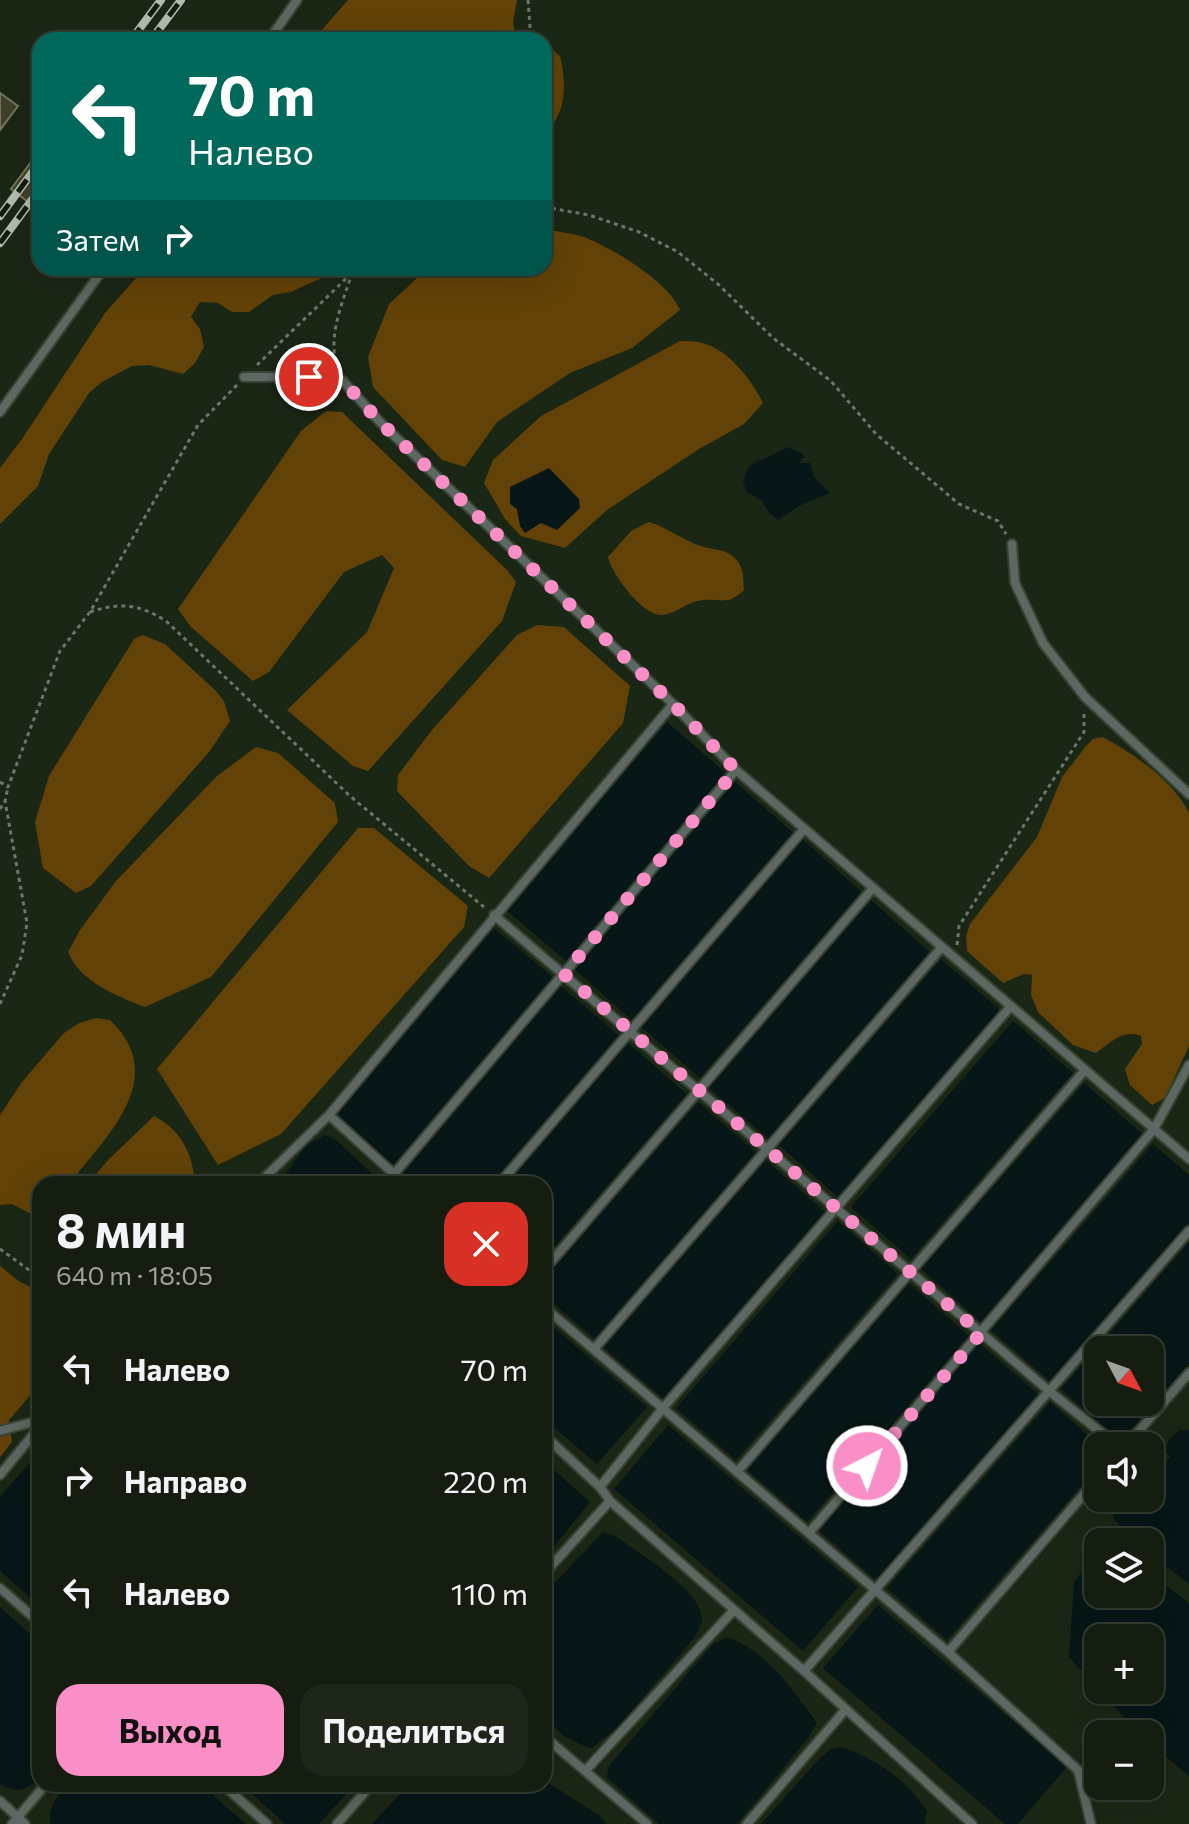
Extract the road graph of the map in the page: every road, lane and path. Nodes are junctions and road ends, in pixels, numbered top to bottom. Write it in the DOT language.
graph roads {
  1 [pos="297,0"];
  2 [pos="528,0"];
  3 [pos="275,32"];
  4 [pos="530,32"];
  5 [pos="552,208"];
  6 [pos="98,276"];
  7 [pos="348,276"];
  8 [pos="351,276"];
  9 [pos="244,377"];
  10 [pos="342,380"];
  11 [pos="0,412"];
  12 [pos="1012,544"];
  13 [pos="90,612"];
  14 [pos="1085,697"];
  15 [pos="673,704"];
  16 [pos="736,770"];
  17 [pos="0,782"];
  18 [pos="8,787"];
  19 [pos="1189,794"];
  20 [pos="5,801"];
  21 [pos="0,809"];
  22 [pos="804,829"];
  23 [pos="873,888"];
  24 [pos="494,915"];
  25 [pos="942,947"];
  26 [pos="956,959"];
  27 [pos="564,974"];
  28 [pos="0,1004"];
  29 [pos="1011,1006"];
  30 [pos="630,1031"];
  31 [pos="1189,1065"];
  32 [pos="1085,1070"];
  33 [pos="699,1090"];
  34 [pos="329,1115"];
  35 [pos="1154,1129"];
  36 [pos="767,1148"];
  37 [pos="1189,1159"];
  38 [pos="394,1174"];
  39 [pos="266,1176"];
  40 [pos="506,1176"];
  41 [pos="836,1208"];
  42 [pos="1189,1231"];
  43 [pos="0,1249"];
  44 [pos="552,1261"];
  45 [pos="32,1272"];
  46 [pos="910,1272"];
  47 [pos="552,1314"];
  48 [pos="981,1333"];
  49 [pos="594,1349"];
  50 [pos="1189,1373"];
  51 [pos="1049,1391"];
  52 [pos="663,1408"];
  53 [pos="32,1425"];
  54 [pos="0,1431"];
  55 [pos="1100,1432"];
  56 [pos="1138,1432"];
  57 [pos="32,1433"];
  58 [pos="552,1442"];
  59 [pos="737,1472"];
  60 [pos="0,1475"];
  61 [pos="600,1487"];
  62 [pos="1084,1494"];
  63 [pos="610,1501"];
  64 [pos="809,1533"];
  65 [pos="552,1565"];
  66 [pos="0,1588"];
  67 [pos="875,1589"];
  68 [pos="734,1610"];
  69 [pos="32,1616"];
  70 [pos="948,1652"];
  71 [pos="804,1671"];
  72 [pos="846,1709"];
  73 [pos="552,1742"];
  74 [pos="586,1770"];
  75 [pos="40,1792"];
  76 [pos="231,1792"];
  77 [pos="365,1792"];
  78 [pos="0,1801"];
  79 [pos="964,1816"];
  80 [pos="18,1822"];
  81 [pos="267,1824"];
  82 [pos="337,1824"];
  83 [pos="647,1824"];
  84 [pos="747,1824"];
  85 [pos="957,1824"];
  86 [pos="972,1824"];
  87 [pos="1091,1824"];
  1 -- 3 [label="lane"];
  2 -- 4 [label="path"];
  5 -- 12 [label="path"];
  6 -- 11 [label="lane"];
  7 -- 9 [label="path"];
  8 -- 10 [label="path"];
  9 -- 10 [label="lane"];
  9 -- 13 [label="path"];
  10 -- 15 [label="lane"];
  12 -- 14 [label="lane"];
  13 -- 18 [label="path"];
  13 -- 24 [label="path"];
  14 -- 19 [label="lane"];
  14 -- 26 [label="path"];
  15 -- 16 [label="lane"];
  15 -- 24 [label="lane"];
  16 -- 22 [label="lane"];
  16 -- 27 [label="lane"];
  17 -- 18 [label="path"];
  18 -- 20 [label="path"];
  20 -- 21 [label="path"];
  20 -- 28 [label="path"];
  22 -- 23 [label="lane"];
  22 -- 30 [label="lane"];
  23 -- 25 [label="lane"];
  23 -- 33 [label="lane"];
  24 -- 27 [label="lane"];
  24 -- 34 [label="lane"];
  25 -- 26 [label="lane"];
  25 -- 36 [label="lane"];
  26 -- 29 [label="lane"];
  27 -- 30 [label="lane"];
  27 -- 38 [label="lane"];
  29 -- 32 [label="lane"];
  29 -- 41 [label="lane"];
  30 -- 33 [label="lane"];
  30 -- 40 [label="lane"];
  31 -- 35 [label="lane"];
  32 -- 35 [label="lane"];
  32 -- 46 [label="lane"];
  33 -- 36 [label="lane"];
  33 -- 44 [label="lane"];
  34 -- 38 [label="lane"];
  34 -- 39 [label="lane"];
  35 -- 37 [label="lane"];
  35 -- 48 [label="lane"];
  36 -- 41 [label="lane"];
  36 -- 49 [label="lane"];
  41 -- 46 [label="lane"];
  41 -- 52 [label="lane"];
  42 -- 51 [label="lane"];
  43 -- 45 [label="path"];
  46 -- 48 [label="lane"];
  46 -- 59 [label="lane"];
  47 -- 49 [label="lane"];
  48 -- 51 [label="lane"];
  48 -- 64 [label="lane"];
  49 -- 52 [label="lane"];
  50 -- 56 [label="lane"];
  51 -- 55 [label="lane"];
  51 -- 67 [label="lane"];
  52 -- 59 [label="lane"];
  52 -- 61 [label="lane"];
  53 -- 54 [label="lane"];
  57 -- 60 [label="lane"];
  58 -- 61 [label="lane"];
  59 -- 64 [label="lane"];
  61 -- 63 [label="lane"];
  62 -- 70 [label="lane"];
  63 -- 65 [label="lane"];
  63 -- 68 [label="lane"];
  64 -- 67 [label="lane"];
  66 -- 69 [label="lane"];
  67 -- 70 [label="lane"];
  67 -- 71 [label="lane"];
  68 -- 71 [label="lane"];
  68 -- 74 [label="lane"];
  70 -- 87 [label="lane"];
  71 -- 72 [label="lane"];
  72 -- 79 [label="lane"];
  72 -- 84 [label="lane"];
  73 -- 74 [label="lane"];
  74 -- 83 [label="lane"];
  75 -- 80 [label="lane"];
  76 -- 81 [label="lane"];
  77 -- 82 [label="lane"];
  78 -- 80 [label="lane"];
  79 -- 85 [label="lane"];
  79 -- 86 [label="lane"];
}
